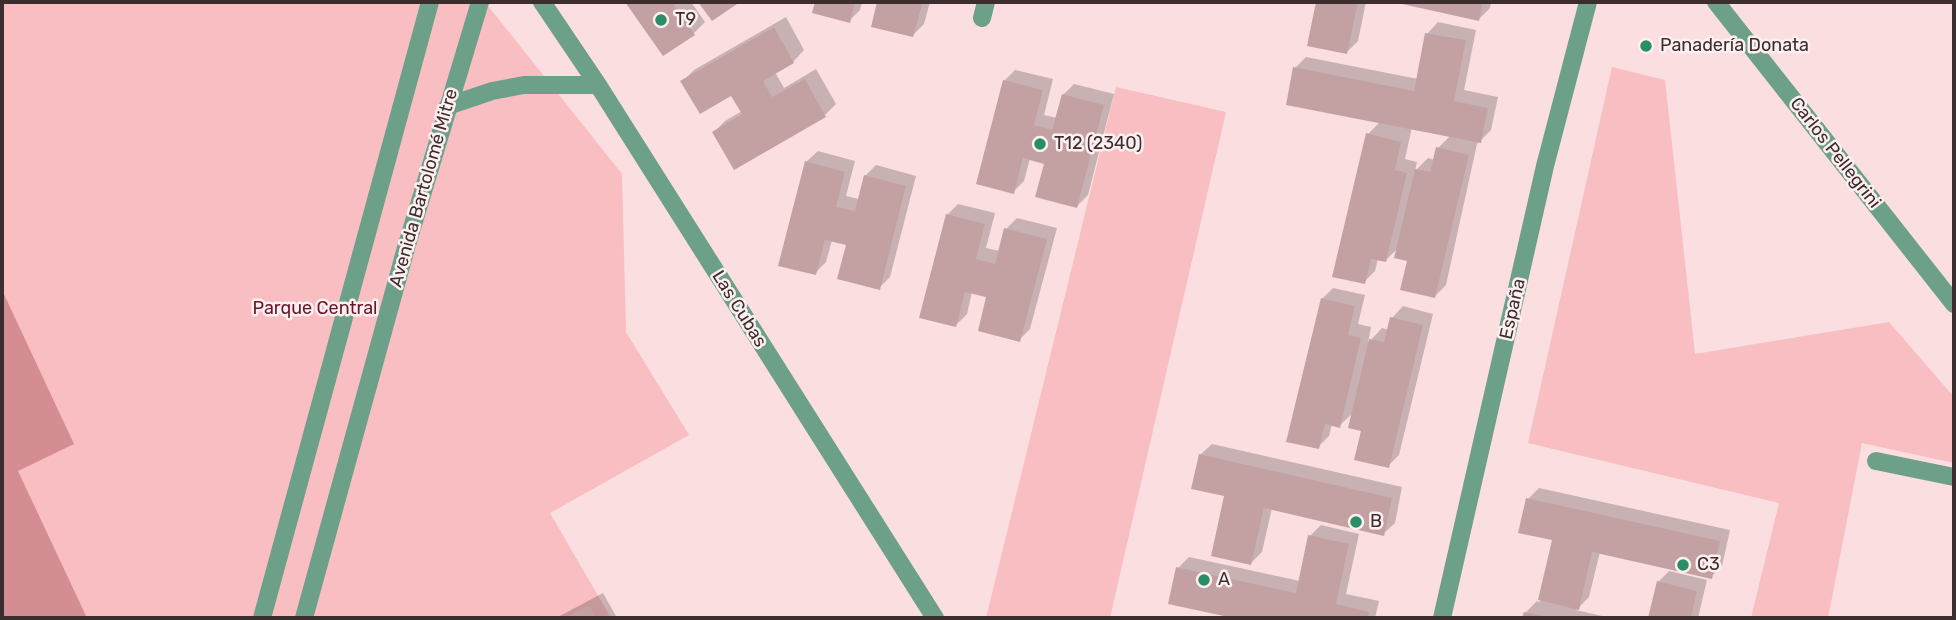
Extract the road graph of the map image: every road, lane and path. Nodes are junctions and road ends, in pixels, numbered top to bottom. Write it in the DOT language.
graph roads {
  1 [pos="430,2"];
  2 [pos="480,2"];
  3 [pos="542,2"];
  4 [pos="1588,2"];
  5 [pos="1716,2"];
  6 [pos="598,85"];
  7 [pos="448,106"];
  8 [pos="1954,304"];
  9 [pos="1876,461"];
  10 [pos="1954,477"];
  11 [pos="262,618"];
  12 [pos="304,618"];
  13 [pos="935,618"];
  14 [pos="1442,618"];
  1 -- 11 [label="street"];
  2 -- 7 [label="street, Avenida Bartolomé Mitre"];
  3 -- 6 [label="street, Las Cubas"];
  4 -- 14 [label="street, España"];
  5 -- 8 [label="street, Carlos Pellegrini"];
  6 -- 7 [label="street"];
  6 -- 13 [label="street, Las Cubas"];
  7 -- 12 [label="street, Avenida Bartolomé Mitre"];
  9 -- 10 [label="street"];
}
